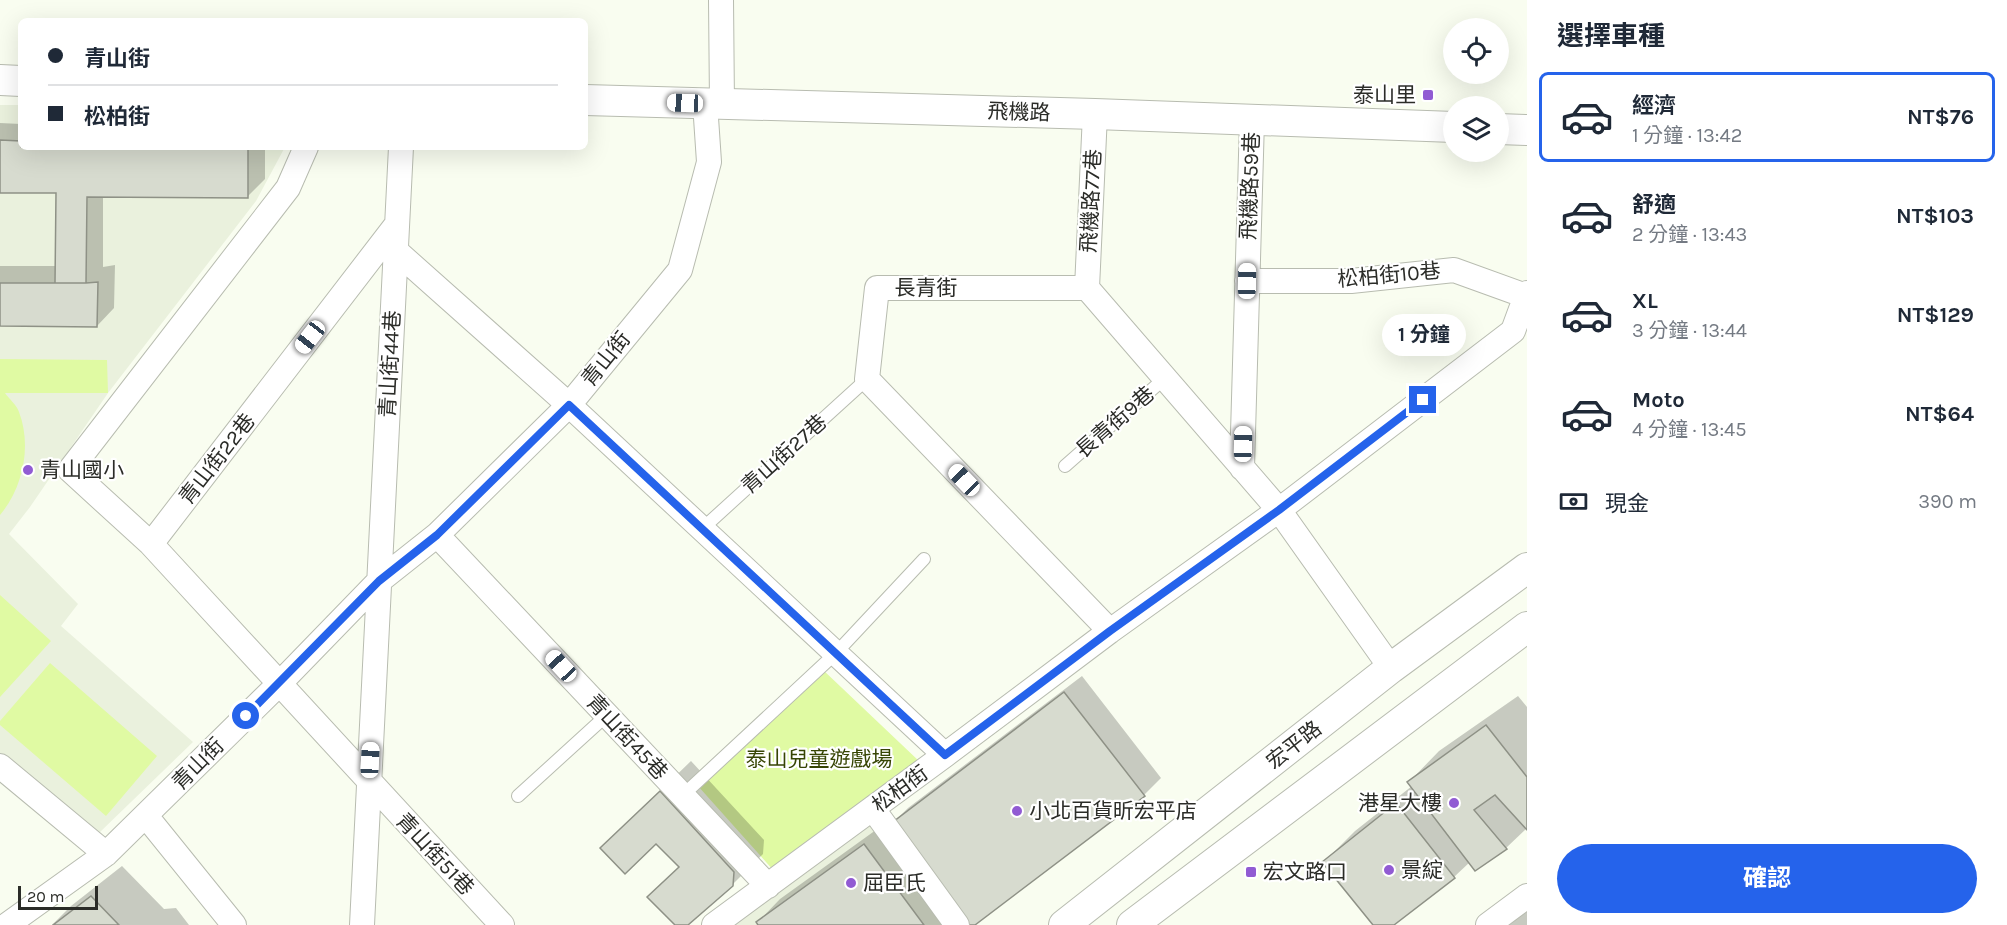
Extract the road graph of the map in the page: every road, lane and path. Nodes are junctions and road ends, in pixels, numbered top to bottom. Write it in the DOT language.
graph roads {
  1 [pos="721,0"];
  2 [pos="0,80"];
  3 [pos="18,81"];
  4 [pos="588,100"];
  5 [pos="714,103"];
  6 [pos="1095,114"];
  7 [pos="1252,120"];
  8 [pos="1443,127"];
  9 [pos="1509,129"];
  10 [pos="1527,130"];
  11 [pos="305,150"];
  12 [pos="401,150"];
  13 [pos="397,224"];
  14 [pos="396,251"];
  15 [pos="1247,281"];
  16 [pos="1087,288"];
  17 [pos="1526,294"];
  18 [pos="1165,378"];
  19 [pos="867,379"];
  20 [pos="569,405"];
  21 [pos="1065,466"];
  22 [pos="1242,468"];
  23 [pos="1279,510"];
  24 [pos="702,529"];
  25 [pos="437,535"];
  26 [pos="151,544"];
  27 [pos="924,559"];
  28 [pos="1527,568"];
  29 [pos="379,581"];
  30 [pos="1527,627"];
  31 [pos="1110,631"];
  32 [pos="836,653"];
  33 [pos="1391,668"];
  34 [pos="280,683"];
  35 [pos="607,715"];
  36 [pos="945,755"];
  37 [pos="0,766"];
  38 [pos="369,783"];
  39 [pos="518,796"];
  40 [pos="682,796"];
  41 [pos="873,809"];
  42 [pos="146,816"];
  43 [pos="106,854"];
  44 [pos="768,886"];
  45 [pos="1527,896"];
  46 [pos="1071,923"];
  47 [pos="7,925"];
  48 [pos="234,925"];
  49 [pos="362,925"];
  50 [pos="502,925"];
  51 [pos="714,925"];
  52 [pos="957,925"];
  53 [pos="1132,925"];
  54 [pos="1488,925"];
  1 -- 5 [label="street, 青山街"];
  2 -- 3 [label="street"];
  4 -- 5 [label="street, 飛機路"];
  5 -- 6 [label="street, 飛機路"];
  5 -- 20 [label="street, 青山街"];
  6 -- 7 [label="street, 飛機路"];
  6 -- 16 [label="street, 飛機路77巷"];
  7 -- 8 [label="street, 飛機路"];
  7 -- 15 [label="street, 飛機路59巷"];
  9 -- 10 [label="street"];
  11 -- 26 [label="street"];
  12 -- 13 [label="street, 青山街44巷"];
  13 -- 14 [label="street, 青山街44巷"];
  13 -- 26 [label="street, 青山街22巷"];
  14 -- 20 [label="street"];
  14 -- 29 [label="street, 青山街44巷"];
  15 -- 17 [label="street, 松柏街10巷"];
  15 -- 22 [label="street, 飛機路59巷"];
  16 -- 18 [label="street"];
  16 -- 19 [label="street, 長青街"];
  17 -- 23 [label="street, 松柏街"];
  18 -- 21 [label="lane, 長青街9巷"];
  18 -- 22 [label="street"];
  19 -- 24 [label="lane, 青山街27巷"];
  19 -- 31 [label="street"];
  20 -- 24 [label="street"];
  20 -- 25 [label="street, 青山街"];
  22 -- 23 [label="street"];
  23 -- 31 [label="street, 松柏街"];
  23 -- 33 [label="street"];
  24 -- 32 [label="street"];
  25 -- 29 [label="street, 青山街"];
  25 -- 35 [label="street, 青山街45巷"];
  26 -- 34 [label="street"];
  27 -- 32 [label="lane"];
  28 -- 33 [label="street, 宏平路"];
  29 -- 34 [label="street, 青山街"];
  29 -- 38 [label="street, 青山街44巷"];
  30 -- 53 [label="street"];
  31 -- 36 [label="street, 松柏街"];
  32 -- 36 [label="street"];
  32 -- 40 [label="lane"];
  33 -- 46 [label="street, 宏平路"];
  34 -- 38 [label="street, 青山街51巷"];
  34 -- 42 [label="street, 青山街"];
  35 -- 39 [label="lane"];
  35 -- 40 [label="street, 青山街45巷"];
  36 -- 41 [label="street, 松柏街"];
  37 -- 43 [label="street"];
  38 -- 49 [label="street, 青山街51巷"];
  38 -- 50 [label="street, 青山街51巷"];
  40 -- 44 [label="street, 青山街45巷"];
  41 -- 44 [label="street, 松柏街"];
  41 -- 52 [label="street"];
  42 -- 43 [label="street, 青山街"];
  42 -- 48 [label="street"];
  43 -- 47 [label="street, 青山街"];
  44 -- 51 [label="street, 松柏街"];
  45 -- 54 [label="street"];
}
